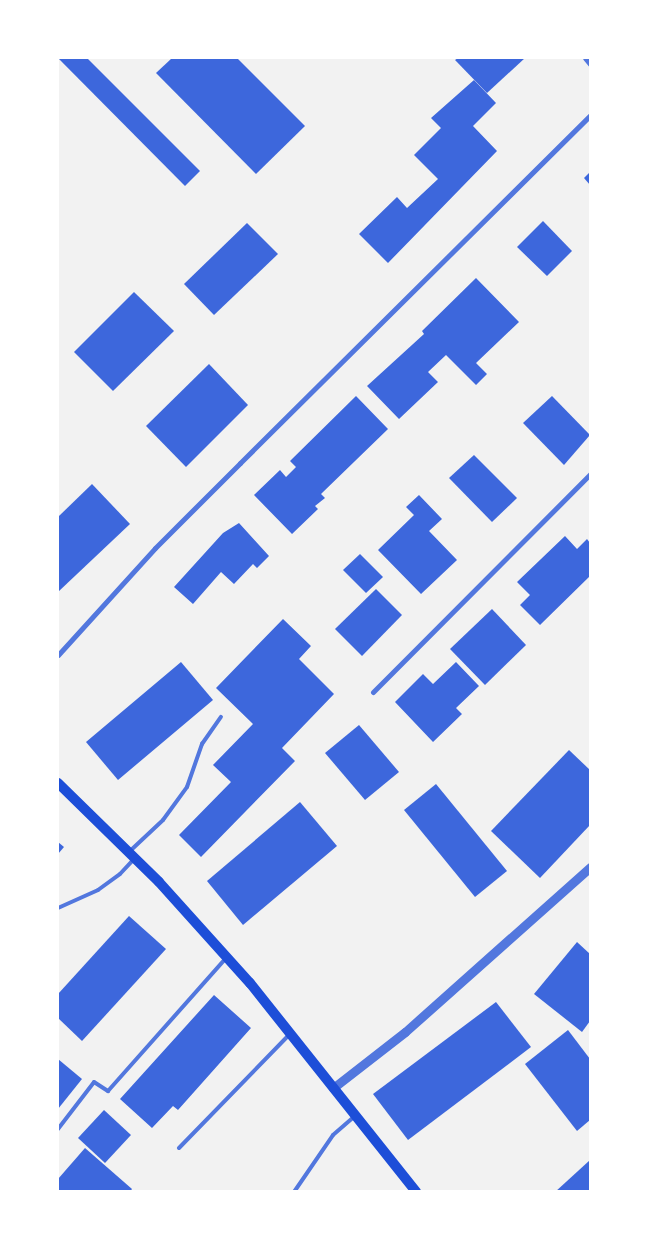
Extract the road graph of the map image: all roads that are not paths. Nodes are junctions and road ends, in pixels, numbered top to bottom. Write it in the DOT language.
graph roads {
  1 [pos="585,58"];
  2 [pos="590,64"];
  3 [pos="590,116"];
  4 [pos="590,474"];
  5 [pos="58,655"];
  6 [pos="373,692"];
  7 [pos="221,717"];
  8 [pos="58,783"];
  9 [pos="132,855"];
  10 [pos="590,867"];
  11 [pos="58,908"];
  12 [pos="227,957"];
  13 [pos="290,1034"];
  14 [pos="333,1088"];
  15 [pos="356,1116"];
  16 [pos="58,1129"];
  17 [pos="179,1148"];
  18 [pos="294,1192"];
  19 [pos="416,1192"];
  1 -- 2 [label="street"];
  3 -- 5 [label="street"];
  4 -- 6 [label="street"];
  7 -- 9 [label="lane"];
  8 -- 9 [label="main road"];
  9 -- 11 [label="lane"];
  9 -- 12 [label="main road"];
  10 -- 14 [label="street"];
  12 -- 13 [label="main road"];
  12 -- 16 [label="lane"];
  13 -- 14 [label="main road"];
  13 -- 17 [label="lane"];
  14 -- 15 [label="main road"];
  15 -- 18 [label="lane"];
  15 -- 19 [label="main road"];
}
